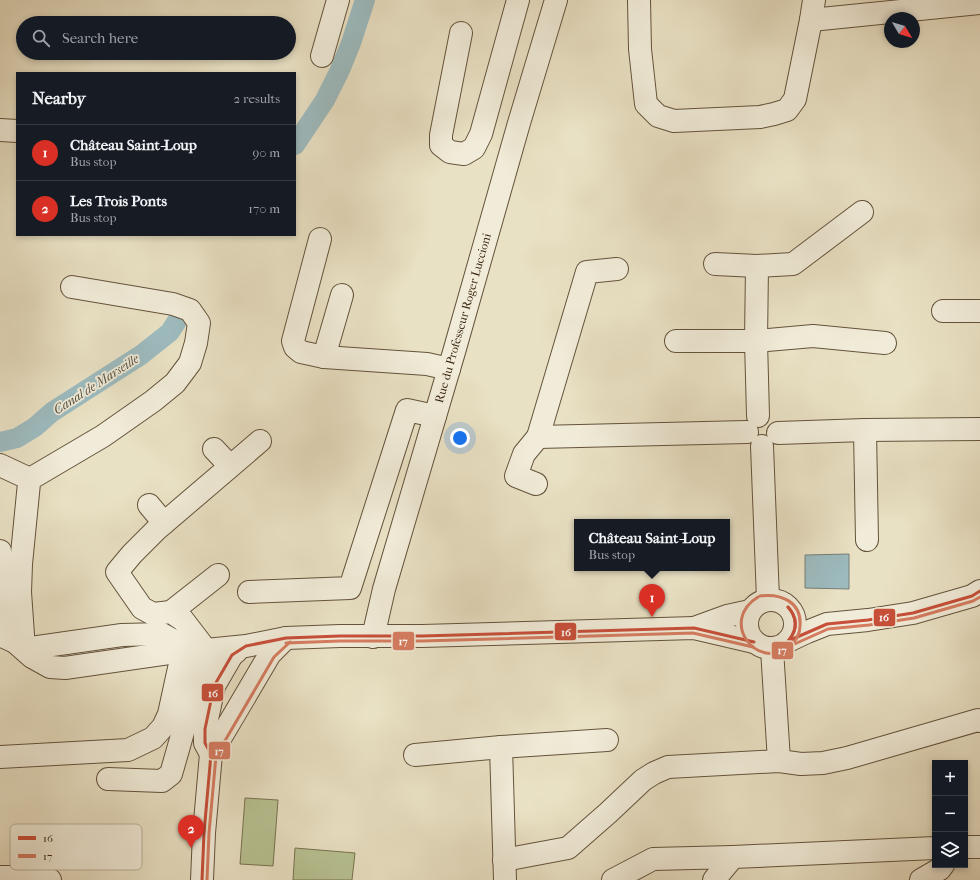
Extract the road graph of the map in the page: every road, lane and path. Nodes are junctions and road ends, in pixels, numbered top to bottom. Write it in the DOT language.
graph roads {
  1 [pos="338,0"];
  2 [pos="518,0"];
  3 [pos="556,0"];
  4 [pos="639,0"];
  5 [pos="980,3"];
  6 [pos="815,13"];
  7 [pos="462,33"];
  8 [pos="322,56"];
  9 [pos="0,130"];
  10 [pos="16,131"];
  11 [pos="862,212"];
  12 [pos="320,239"];
  13 [pos="715,264"];
  14 [pos="757,266"];
  15 [pos="617,269"];
  16 [pos="72,286"];
  17 [pos="342,295"];
  18 [pos="942,311"];
  19 [pos="980,311"];
  20 [pos="756,340"];
  21 [pos="676,341"];
  22 [pos="885,343"];
  23 [pos="324,356"];
  24 [pos="449,369"];
  25 [pos="435,416"];
  26 [pos="980,429"];
  27 [pos="865,430"];
  28 [pos="761,432"];
  29 [pos="538,437"];
  30 [pos="260,441"];
  31 [pos="214,449"];
  32 [pos="0,465"];
  33 [pos="230,466"];
  34 [pos="30,479"];
  35 [pos="536,484"];
  36 [pos="149,506"];
  37 [pos="164,523"];
  38 [pos="867,540"];
  39 [pos="0,551"];
  40 [pos="218,576"];
  41 [pos="980,591"];
  42 [pos="249,592"];
  43 [pos="759,605"];
  44 [pos="789,607"];
  45 [pos="171,612"];
  46 [pos="827,624"];
  47 [pos="694,628"];
  48 [pos="373,637"];
  49 [pos="286,638"];
  50 [pos="13,642"];
  51 [pos="771,644"];
  52 [pos="206,650"];
  53 [pos="239,650"];
  54 [pos="184,655"];
  55 [pos="980,721"];
  56 [pos="607,740"];
  57 [pos="501,747"];
  58 [pos="211,754"];
  59 [pos="415,755"];
  60 [pos="0,757"];
  61 [pos="779,761"];
  62 [pos="108,779"];
  63 [pos="968,847"];
  64 [pos="980,847"];
  65 [pos="932,848"];
  66 [pos="733,857"];
  67 [pos="505,870"];
  68 [pos="942,871"];
  69 [pos="0,877"];
  70 [pos="50,880"];
  71 [pos="202,880"];
  72 [pos="613,880"];
  73 [pos="714,880"];
  74 [pos="921,880"];
  1 -- 8 [label="street"];
  2 -- 7 [label="street"];
  3 -- 24 [label="street, Rue du Professeur Roger Luccioni"];
  4 -- 6 [label="street"];
  5 -- 6 [label="street"];
  9 -- 10 [label="street"];
  11 -- 14 [label="street"];
  12 -- 23 [label="street"];
  13 -- 14 [label="street"];
  14 -- 20 [label="street"];
  15 -- 29 [label="street"];
  16 -- 34 [label="street"];
  17 -- 23 [label="street"];
  18 -- 19 [label="street"];
  20 -- 21 [label="street"];
  20 -- 22 [label="street"];
  20 -- 28 [label="street"];
  23 -- 24 [label="street"];
  24 -- 25 [label="street, Rue du Professeur Roger Luccioni"];
  25 -- 42 [label="street"];
  25 -- 48 [label="street, Rue du Professeur Roger Luccioni"];
  26 -- 27 [label="street"];
  27 -- 28 [label="street"];
  27 -- 38 [label="street"];
  28 -- 29 [label="street"];
  28 -- 43 [label="street"];
  29 -- 35 [label="street"];
  30 -- 33 [label="street"];
  31 -- 33 [label="street"];
  32 -- 34 [label="street"];
  33 -- 37 [label="street"];
  34 -- 50 [label="street"];
  36 -- 37 [label="street"];
  37 -- 45 [label="street"];
  39 -- 50 [label="street"];
  40 -- 45 [label="street"];
  41 -- 46 [label="street"];
  43 -- 44 [label="street"];
  43 -- 47 [label="street"];
  43 -- 51 [label="street"];
  44 -- 46 [label="street"];
  44 -- 51 [label="street"];
  45 -- 52 [label="street"];
  46 -- 51 [label="street"];
  47 -- 48 [label="street"];
  47 -- 51 [label="street"];
  48 -- 49 [label="street"];
  49 -- 53 [label="street"];
  49 -- 58 [label="street"];
  50 -- 54 [label="street"];
  51 -- 61 [label="street"];
  52 -- 53 [label="street"];
  52 -- 54 [label="street"];
  53 -- 58 [label="street"];
  53 -- 62 [label="street"];
  54 -- 60 [label="street"];
  55 -- 61 [label="street"];
  56 -- 57 [label="street"];
  57 -- 59 [label="street"];
  57 -- 67 [label="street"];
  58 -- 71 [label="street"];
  61 -- 67 [label="street"];
  63 -- 64 [label="street"];
  65 -- 66 [label="street"];
  66 -- 72 [label="street"];
  66 -- 73 [label="street"];
  68 -- 74 [label="street"];
  69 -- 70 [label="street"];
}
